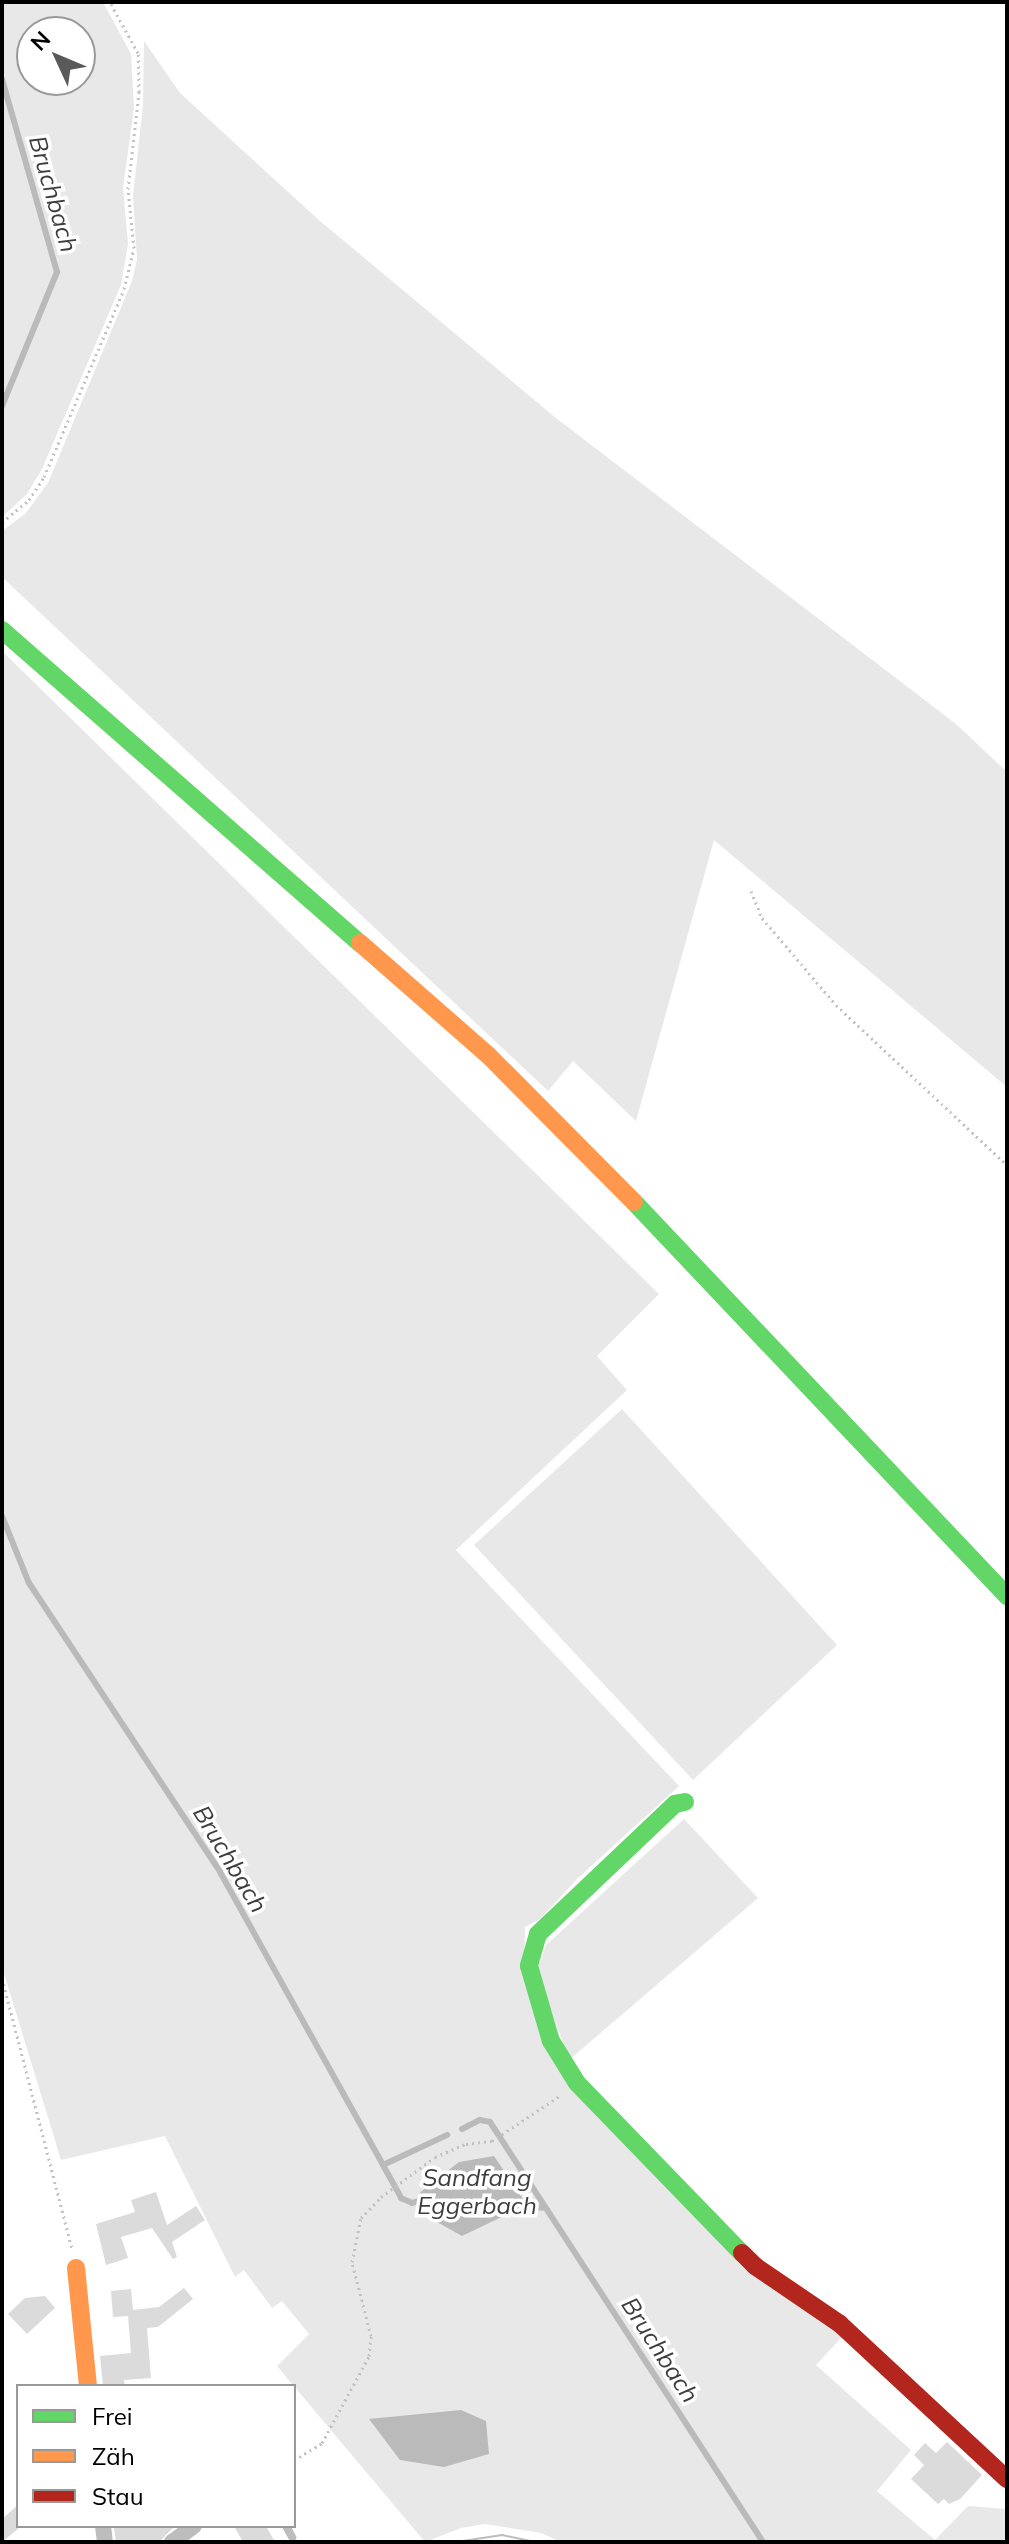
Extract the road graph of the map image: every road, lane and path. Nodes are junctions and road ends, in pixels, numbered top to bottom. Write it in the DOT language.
graph roads {
  1 [pos="110,2"];
  2 [pos="2,522"];
  3 [pos="2,630"];
  4 [pos="751,891"];
  5 [pos="1007,1165"];
  6 [pos="1007,1596"];
  7 [pos="685,1802"];
  8 [pos="2,1978"];
  9 [pos="577,2083"];
  10 [pos="76,2268"];
  11 [pos="88,2384"];
  12 [pos="296,2459"];
  13 [pos="1007,2479"];
  14 [pos="191,2528"];
  15 [pos="287,2528"];
  16 [pos="292,2537"];
  17 [pos="172,2542"];
  1 -- 2 [label="path"];
  3 -- 6 [label="main road"];
  4 -- 5 [label="path"];
  7 -- 9 [label="main road"];
  8 -- 10 [label="path"];
  9 -- 12 [label="path"];
  9 -- 13 [label="main road"];
  10 -- 11 [label="main road"];
  14 -- 17 [label="street"];
  15 -- 16 [label="lane"];
}
